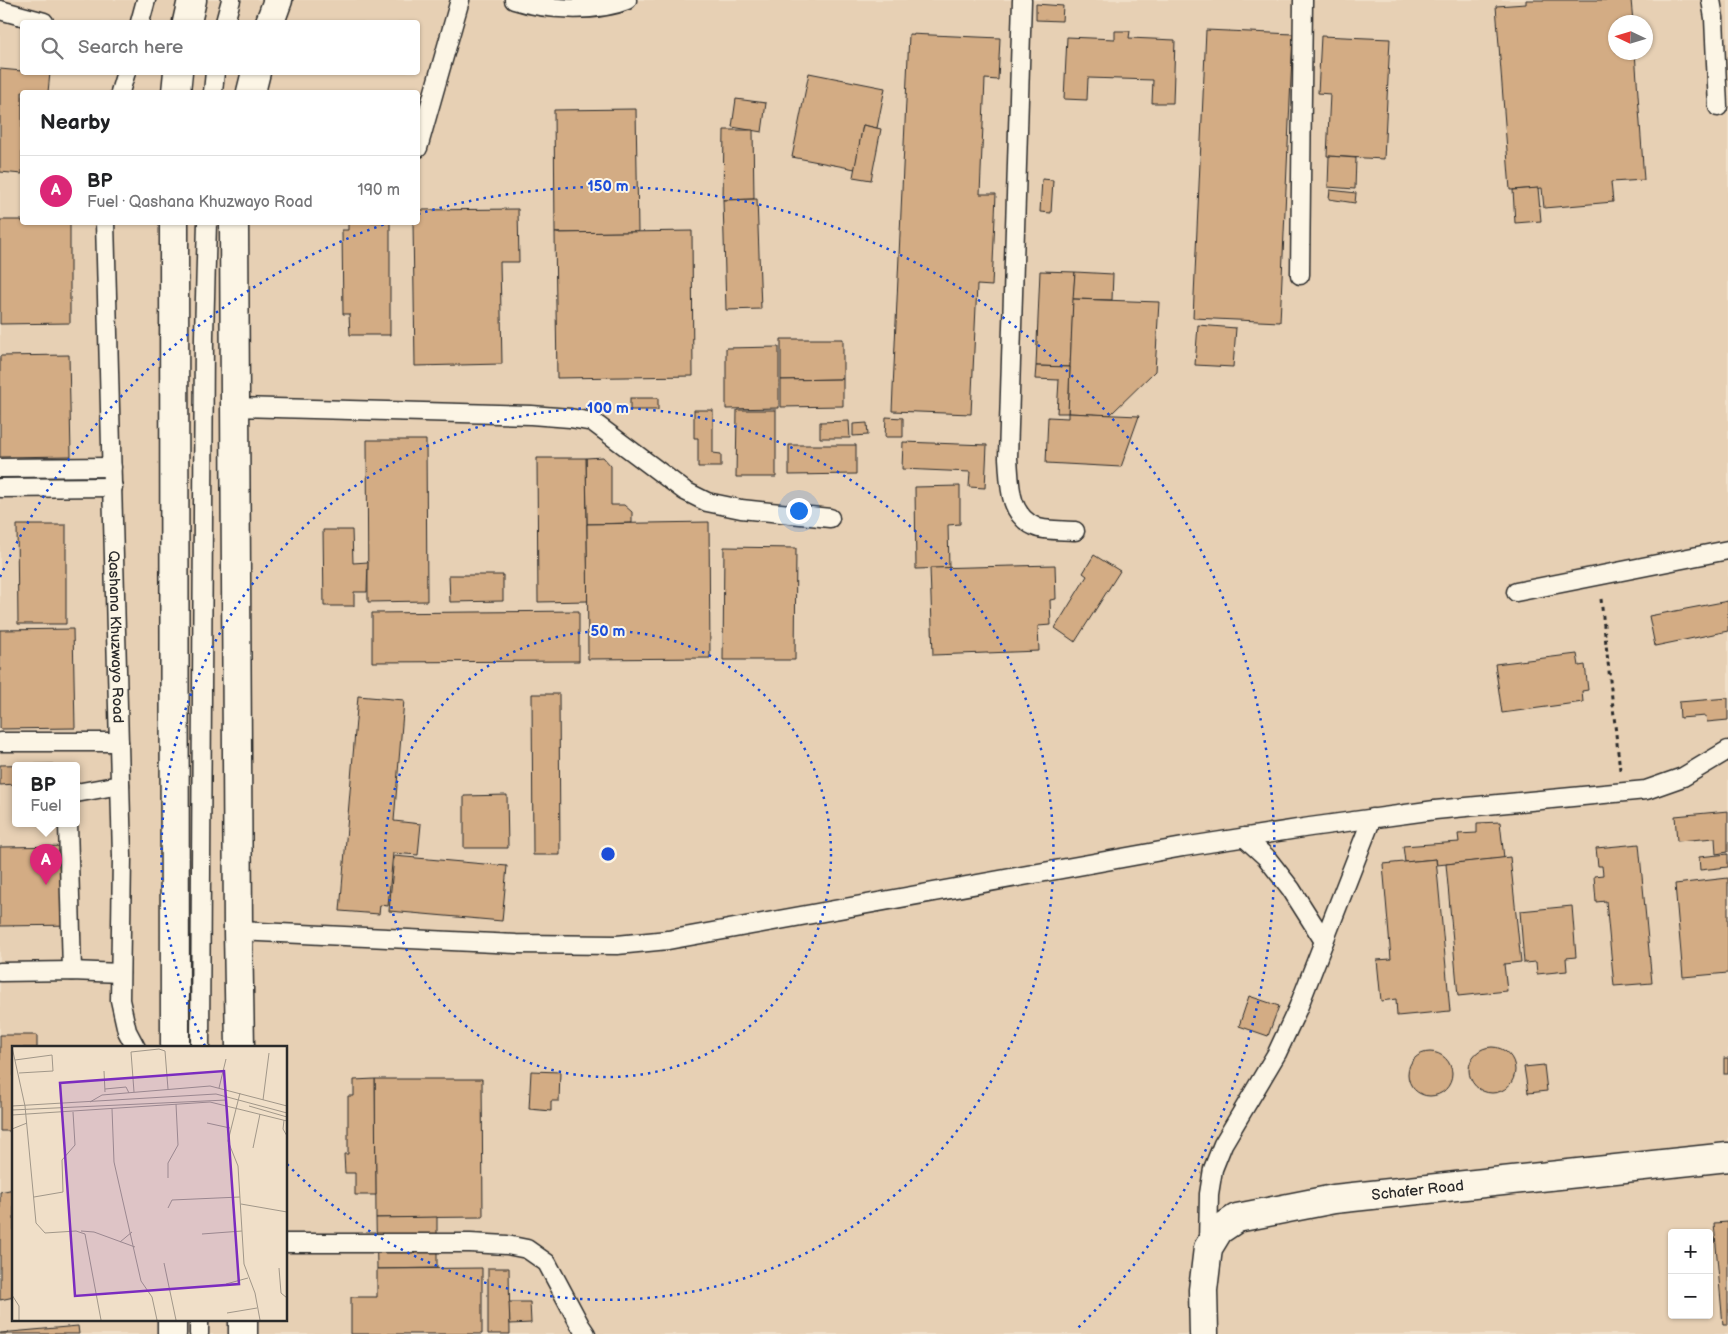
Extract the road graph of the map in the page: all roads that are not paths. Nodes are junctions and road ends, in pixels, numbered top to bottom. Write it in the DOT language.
graph roads {
  1 [pos="146,0"];
  2 [pos="192,0"];
  3 [pos="231,0"];
  4 [pos="278,0"];
  5 [pos="460,0"];
  6 [pos="514,0"];
  7 [pos="627,0"];
  8 [pos="1022,0"];
  9 [pos="1303,0"];
  10 [pos="1711,0"];
  11 [pos="0,10"];
  12 [pos="37,20"];
  13 [pos="141,20"];
  14 [pos="187,20"];
  15 [pos="226,20"];
  16 [pos="271,20"];
  17 [pos="125,75"];
  18 [pos="178,75"];
  19 [pos="215,75"];
  20 [pos="255,75"];
  21 [pos="121,90"];
  22 [pos="176,90"];
  23 [pos="213,90"];
  24 [pos="252,90"];
  25 [pos="1718,107"];
  26 [pos="420,141"];
  27 [pos="105,225"];
  28 [pos="174,225"];
  29 [pos="206,225"];
  30 [pos="234,225"];
  31 [pos="1300,275"];
  32 [pos="235,408"];
  33 [pos="112,467"];
  34 [pos="0,468"];
  35 [pos="113,487"];
  36 [pos="0,488"];
  37 [pos="830,518"];
  38 [pos="1075,531"];
  39 [pos="1728,550"];
  40 [pos="1516,592"];
  41 [pos="0,742"];
  42 [pos="119,742"];
  43 [pos="1728,750"];
  44 [pos="120,786"];
  45 [pos="80,792"];
  46 [pos="1372,818"];
  47 [pos="68,827"];
  48 [pos="1244,837"];
  49 [pos="238,931"];
  50 [pos="1324,940"];
  51 [pos="72,971"];
  52 [pos="0,972"];
  53 [pos="120,973"];
  54 [pos="135,1046"];
  55 [pos="175,1046"];
  56 [pos="200,1046"];
  57 [pos="240,1046"];
  58 [pos="1728,1157"];
  59 [pos="288,1243"];
  60 [pos="1208,1248"];
  61 [pos="586,1334"];
  62 [pos="1204,1334"];
  1 -- 13 [label="lane"];
  2 -- 14 [label="main road"];
  3 -- 15 [label="lane"];
  4 -- 16 [label="main road"];
  5 -- 26 [label="lane"];
  6 -- 7 [label="lane"];
  8 -- 38 [label="lane"];
  9 -- 31 [label="lane"];
  10 -- 25 [label="lane"];
  11 -- 12 [label="lane"];
  17 -- 21 [label="lane"];
  18 -- 22 [label="main road"];
  19 -- 23 [label="lane"];
  20 -- 24 [label="main road"];
  27 -- 33 [label="lane, Qashana Khuzwayo Road"];
  28 -- 55 [label="main road"];
  29 -- 56 [label="lane"];
  30 -- 32 [label="main road"];
  32 -- 37 [label="lane"];
  32 -- 49 [label="main road"];
  33 -- 34 [label="lane"];
  33 -- 35 [label="lane, Qashana Khuzwayo Road"];
  35 -- 36 [label="lane"];
  35 -- 42 [label="lane, Qashana Khuzwayo Road"];
  39 -- 40 [label="lane"];
  41 -- 42 [label="lane"];
  42 -- 44 [label="lane, Qashana Khuzwayo Road"];
  43 -- 46 [label="lane"];
  44 -- 45 [label="lane"];
  44 -- 53 [label="lane, Qashana Khuzwayo Road"];
  46 -- 48 [label="lane"];
  46 -- 50 [label="lane"];
  47 -- 51 [label="lane"];
  48 -- 49 [label="lane"];
  48 -- 50 [label="lane"];
  49 -- 57 [label="main road"];
  50 -- 60 [label="lane"];
  51 -- 52 [label="lane"];
  51 -- 53 [label="lane"];
  53 -- 54 [label="lane, Qashana Khuzwayo Road"];
  58 -- 60 [label="main road, Schafer Road"];
  59 -- 61 [label="lane"];
  60 -- 62 [label="main road, Schafer Road"];
}
